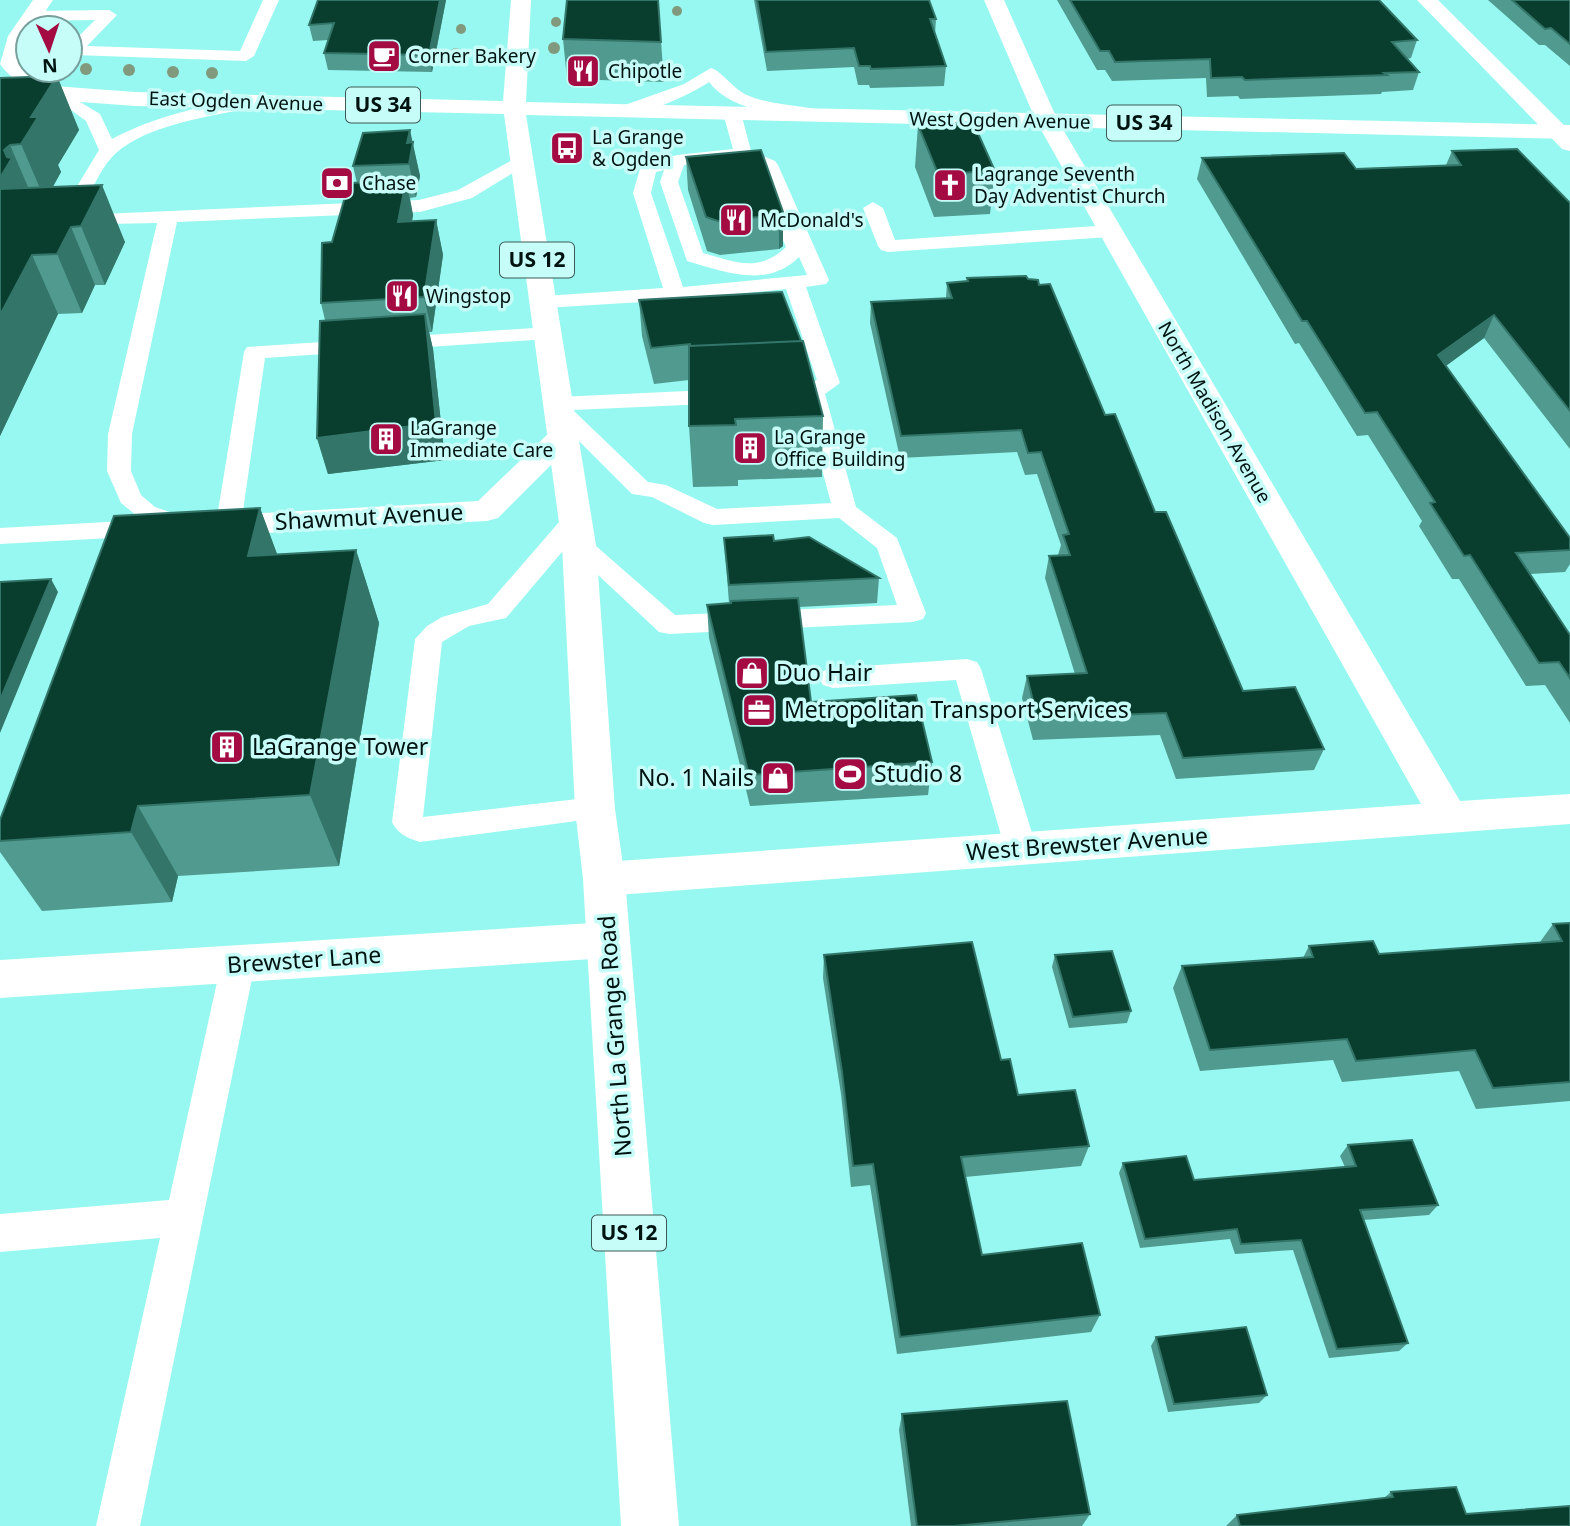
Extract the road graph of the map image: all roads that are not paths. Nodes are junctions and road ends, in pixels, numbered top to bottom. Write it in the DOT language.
graph roads {
  1 [pos="271,0"];
  2 [pos="520,0"];
  3 [pos="993,0"];
  4 [pos="1427,0"];
  5 [pos="37,8"];
  6 [pos="9,40"];
  7 [pos="0,89"];
  8 [pos="57,93"];
  9 [pos="252,102"];
  10 [pos="514,108"];
  11 [pos="628,110"];
  12 [pos="732,113"];
  13 [pos="821,116"];
  14 [pos="1047,121"];
  15 [pos="1566,136"];
  16 [pos="108,150"];
  17 [pos="743,154"];
  18 [pos="677,160"];
  19 [pos="522,162"];
  20 [pos="75,207"];
  21 [pos="52,208"];
  22 [pos="873,208"];
  23 [pos="168,218"];
  24 [pos="1111,231"];
  25 [pos="794,283"];
  26 [pos="675,294"];
  27 [pos="544,302"];
  28 [pos="549,333"];
  29 [pos="813,391"];
  30 [pos="561,417"];
  31 [pos="845,510"];
  32 [pos="228,525"];
  33 [pos="185,526"];
  34 [pos="577,533"];
  35 [pos="0,536"];
  36 [pos="833,678"];
  37 [pos="595,809"];
  38 [pos="1570,809"];
  39 [pos="1450,817"];
  40 [pos="1021,849"];
  41 [pos="604,878"];
  42 [pos="608,940"];
  43 [pos="238,964"];
  44 [pos="0,979"];
  45 [pos="183,1217"];
  46 [pos="0,1233"];
  47 [pos="118,1526"];
  48 [pos="650,1526"];
  1 -- 5 [label="lane"];
  2 -- 10 [label="main road, US 12"];
  3 -- 14 [label="main road, North Madison Avenue"];
  4 -- 15 [label="main road"];
  5 -- 6 [label="main road"];
  6 -- 8 [label="main road"];
  7 -- 8 [label="main road, East Ogden Avenue / US 34"];
  8 -- 9 [label="main road, East Ogden Avenue / US 34"];
  8 -- 16 [label="lane"];
  9 -- 10 [label="main road, East Ogden Avenue / US 34"];
  9 -- 16 [label="lane"];
  10 -- 11 [label="main road, West Ogden Avenue / US 34"];
  10 -- 19 [label="main road, US 12"];
  11 -- 12 [label="main road, West Ogden Avenue / US 34"];
  11 -- 13 [label="lane"];
  12 -- 13 [label="main road, West Ogden Avenue / US 34"];
  12 -- 17 [label="lane"];
  13 -- 14 [label="main road, West Ogden Avenue / US 34"];
  14 -- 15 [label="main road, West Ogden Avenue / US 34"];
  14 -- 24 [label="main road, North Madison Avenue"];
  16 -- 20 [label="lane"];
  17 -- 18 [label="lane"];
  17 -- 18 [label="lane"];
  17 -- 25 [label="lane"];
  18 -- 26 [label="lane"];
  19 -- 23 [label="lane"];
  19 -- 27 [label="main road, US 12"];
  20 -- 21 [label="lane"];
  20 -- 23 [label="lane"];
  22 -- 24 [label="lane"];
  23 -- 33 [label="lane"];
  24 -- 39 [label="main road, North Madison Avenue"];
  25 -- 26 [label="lane"];
  25 -- 29 [label="lane"];
  26 -- 27 [label="lane"];
  27 -- 28 [label="main road, US 12"];
  28 -- 30 [label="main road, US 12"];
  28 -- 32 [label="lane"];
  29 -- 30 [label="lane"];
  29 -- 31 [label="lane"];
  30 -- 31 [label="lane"];
  30 -- 32 [label="main road, Shawmut Avenue"];
  30 -- 34 [label="main road, US 12"];
  31 -- 34 [label="lane"];
  32 -- 33 [label="lane"];
  33 -- 35 [label="lane"];
  34 -- 37 [label="main road, North La Grange Road / US 12"];
  34 -- 37 [label="lane"];
  36 -- 40 [label="lane"];
  37 -- 41 [label="main road, North La Grange Road / US 12"];
  38 -- 39 [label="main road, West Brewster Avenue"];
  39 -- 40 [label="main road, West Brewster Avenue"];
  40 -- 41 [label="main road, West Brewster Avenue"];
  41 -- 42 [label="main road, North La Grange Road / US 12"];
  42 -- 43 [label="main road, Brewster Lane"];
  42 -- 48 [label="main road, North La Grange Road / US 12"];
  43 -- 44 [label="main road, Brewster Lane"];
  43 -- 45 [label="lane"];
  45 -- 46 [label="lane"];
  45 -- 47 [label="lane"];
}
